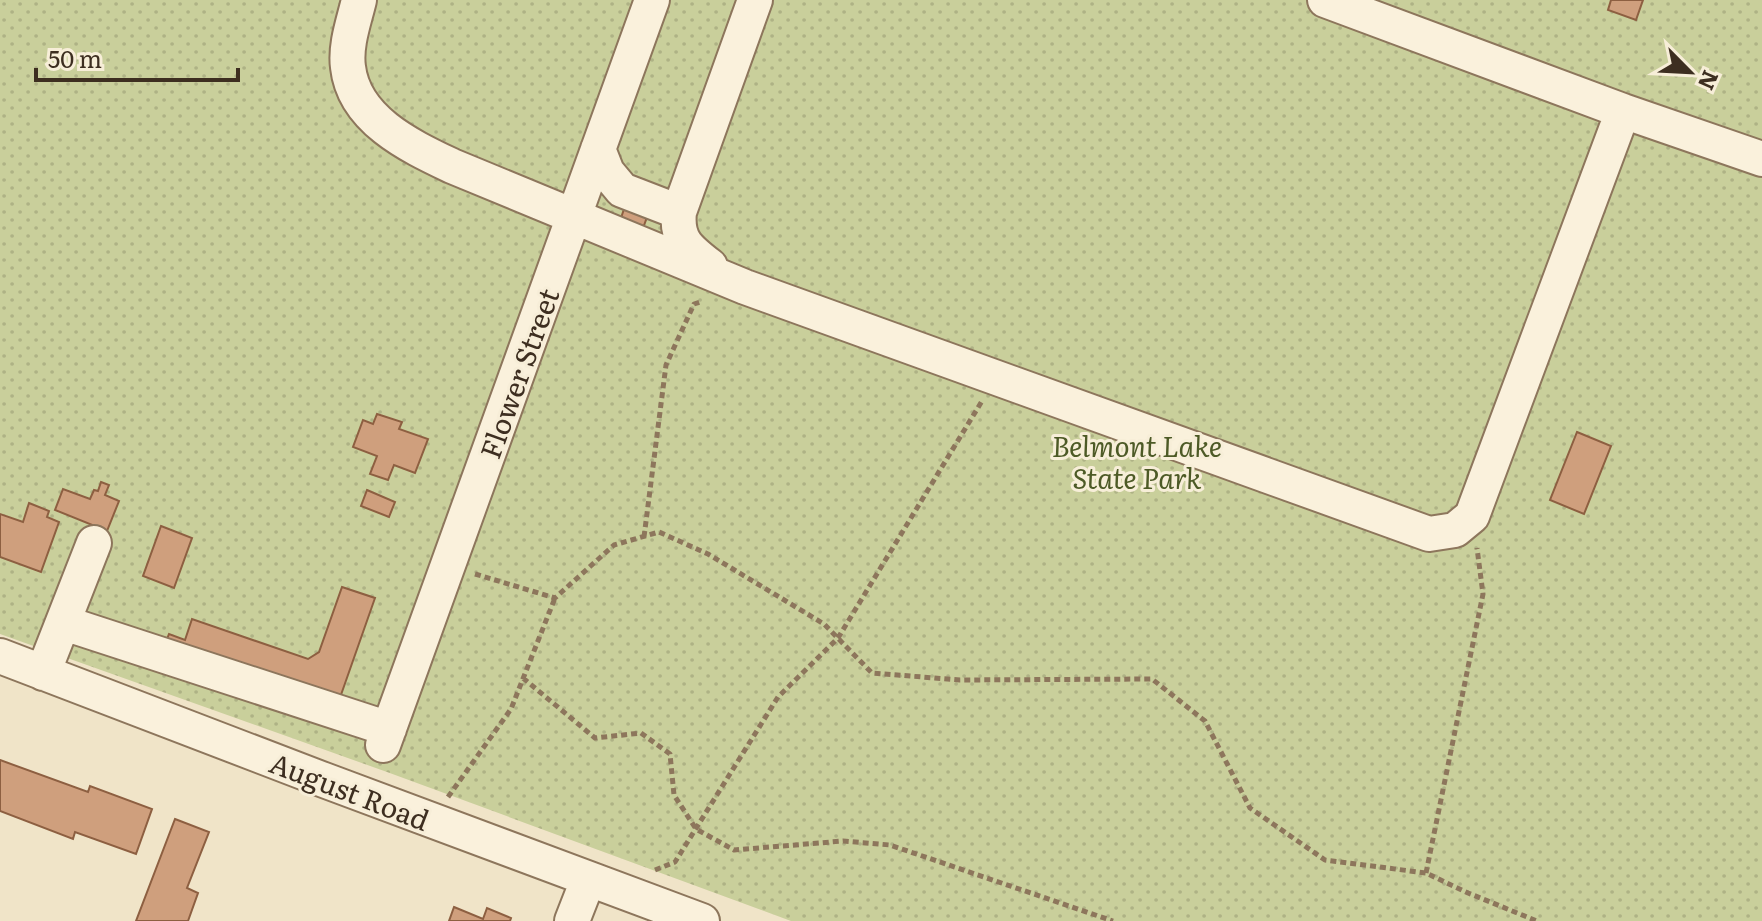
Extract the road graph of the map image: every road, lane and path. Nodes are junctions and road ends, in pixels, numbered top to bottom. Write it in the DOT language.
graph roads {
  1 [pos="359,0"];
  2 [pos="652,0"];
  3 [pos="755,0"];
  4 [pos="1325,0"];
  5 [pos="1623,111"];
  6 [pos="598,149"];
  7 [pos="1762,159"];
  8 [pos="679,212"];
  9 [pos="574,216"];
  10 [pos="739,285"];
  11 [pos="995,379"];
  12 [pos="1472,516"];
  13 [pos="644,537"];
  14 [pos="94,543"];
  15 [pos="448,566"];
  16 [pos="555,598"];
  17 [pos="64,623"];
  18 [pos="838,638"];
  19 [pos="0,656"];
  20 [pos="43,673"];
  21 [pos="523,678"];
  22 [pos="441,808"];
  23 [pos="696,829"];
  24 [pos="1426,873"];
  25 [pos="647,874"];
  26 [pos="588,880"];
  27 [pos="572,921"];
  28 [pos="702,921"];
  29 [pos="1113,921"];
  30 [pos="1537,921"];
  1 -- 9 [label="street"];
  2 -- 6 [label="street, Flower Street"];
  3 -- 8 [label="street"];
  4 -- 5 [label="street"];
  5 -- 7 [label="street"];
  5 -- 12 [label="street"];
  6 -- 8 [label="street"];
  6 -- 9 [label="street, Flower Street"];
  8 -- 10 [label="street"];
  9 -- 10 [label="street"];
  9 -- 15 [label="street, Flower Street"];
  10 -- 11 [label="street"];
  10 -- 13 [label="path"];
  11 -- 12 [label="street"];
  11 -- 18 [label="path"];
  12 -- 24 [label="path"];
  13 -- 16 [label="path"];
  13 -- 18 [label="path"];
  14 -- 17 [label="street"];
  15 -- 16 [label="path"];
  15 -- 17 [label="street, Flower Street"];
  16 -- 21 [label="path"];
  17 -- 20 [label="street"];
  18 -- 23 [label="path"];
  18 -- 24 [label="path"];
  19 -- 20 [label="street, August Road"];
  20 -- 26 [label="street, August Road"];
  21 -- 22 [label="path"];
  21 -- 23 [label="path"];
  23 -- 25 [label="path"];
  23 -- 29 [label="path"];
  24 -- 30 [label="path"];
  26 -- 27 [label="street"];
  26 -- 28 [label="street, August Road"];
}
